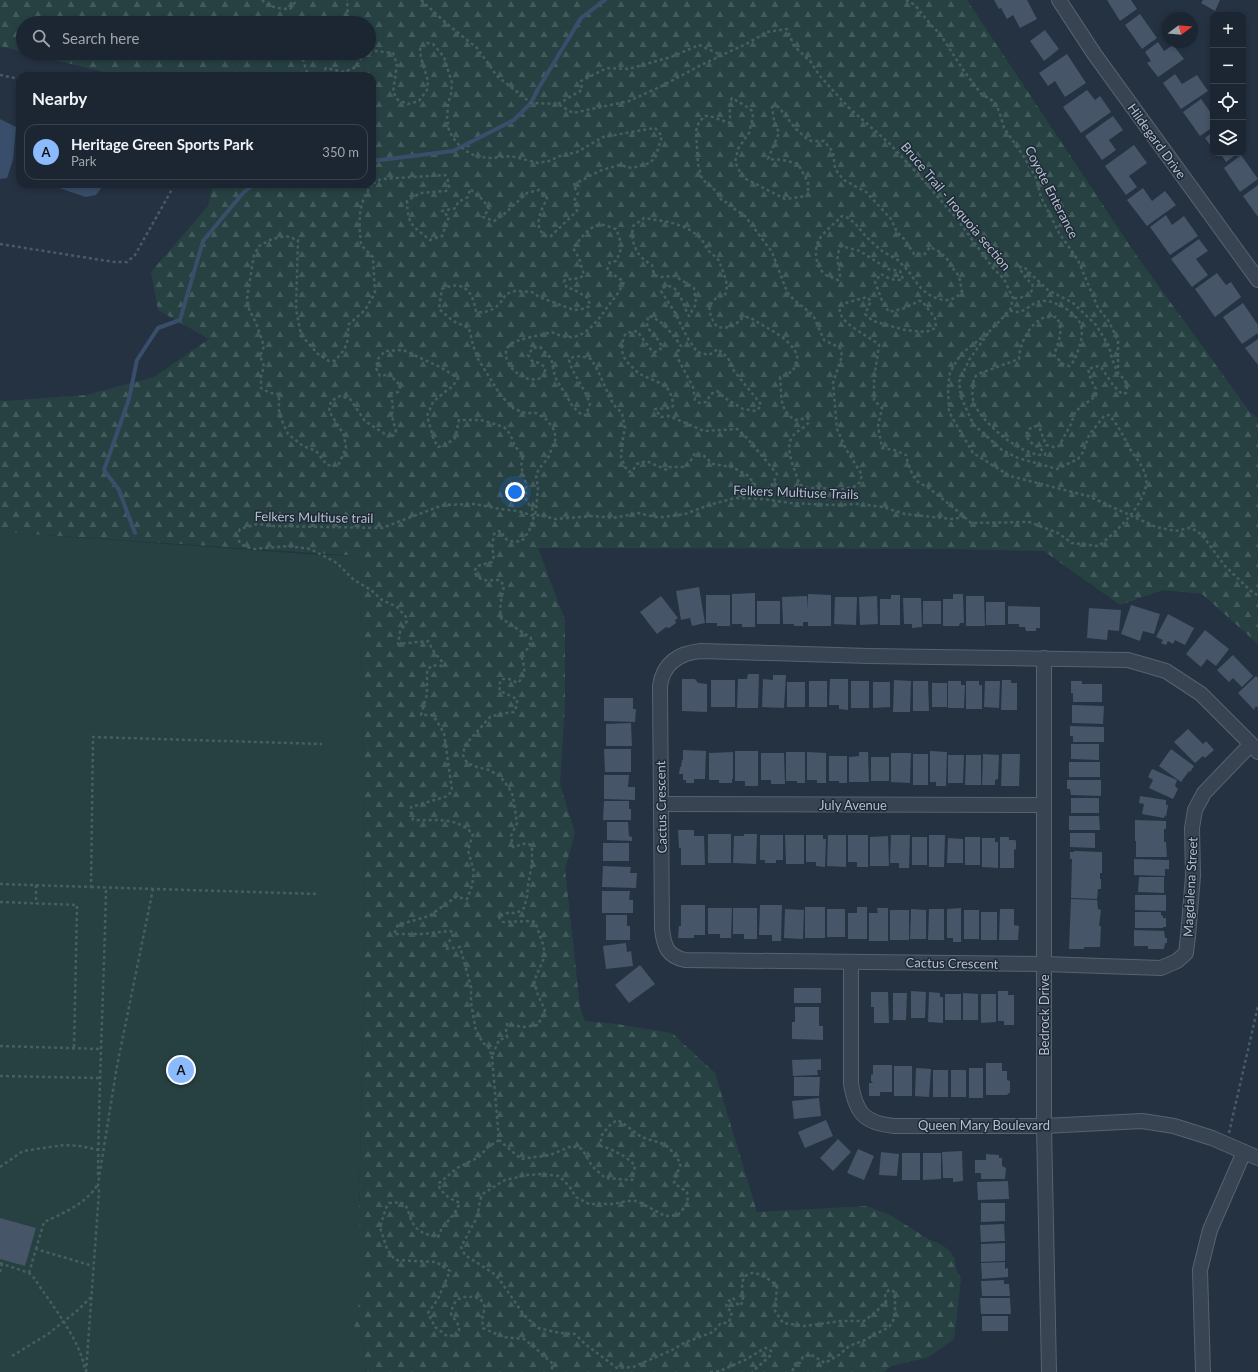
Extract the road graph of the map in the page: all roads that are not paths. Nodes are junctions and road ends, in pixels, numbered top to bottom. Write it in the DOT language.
graph roads {
  1 [pos="1059,0"];
  2 [pos="1258,280"];
  3 [pos="1044,658"];
  4 [pos="1254,748"];
  5 [pos="661,804"];
  6 [pos="1044,805"];
  7 [pos="851,962"];
  8 [pos="1044,964"];
  9 [pos="1044,1126"];
  10 [pos="1244,1152"];
  11 [pos="1258,1158"];
  12 [pos="1049,1372"];
  13 [pos="1203,1372"];
  1 -- 2 [label="street, Hildegard Drive"];
  3 -- 4 [label="street, Cactus Crescent"];
  3 -- 5 [label="street, Cactus Crescent"];
  3 -- 6 [label="street, Bedrock Drive"];
  4 -- 8 [label="street, Magdalena Street"];
  5 -- 6 [label="street, July Avenue"];
  5 -- 7 [label="street, Cactus Crescent"];
  6 -- 8 [label="street, Bedrock Drive"];
  7 -- 8 [label="street, Cactus Crescent"];
  7 -- 9 [label="street, Queen Mary Boulevard"];
  8 -- 9 [label="street, Bedrock Drive"];
  9 -- 10 [label="street, Queen Mary Boulevard"];
  9 -- 12 [label="street, Bedrock Drive"];
  10 -- 11 [label="street, Queen Mary Boulevard"];
  10 -- 13 [label="street"];
}
